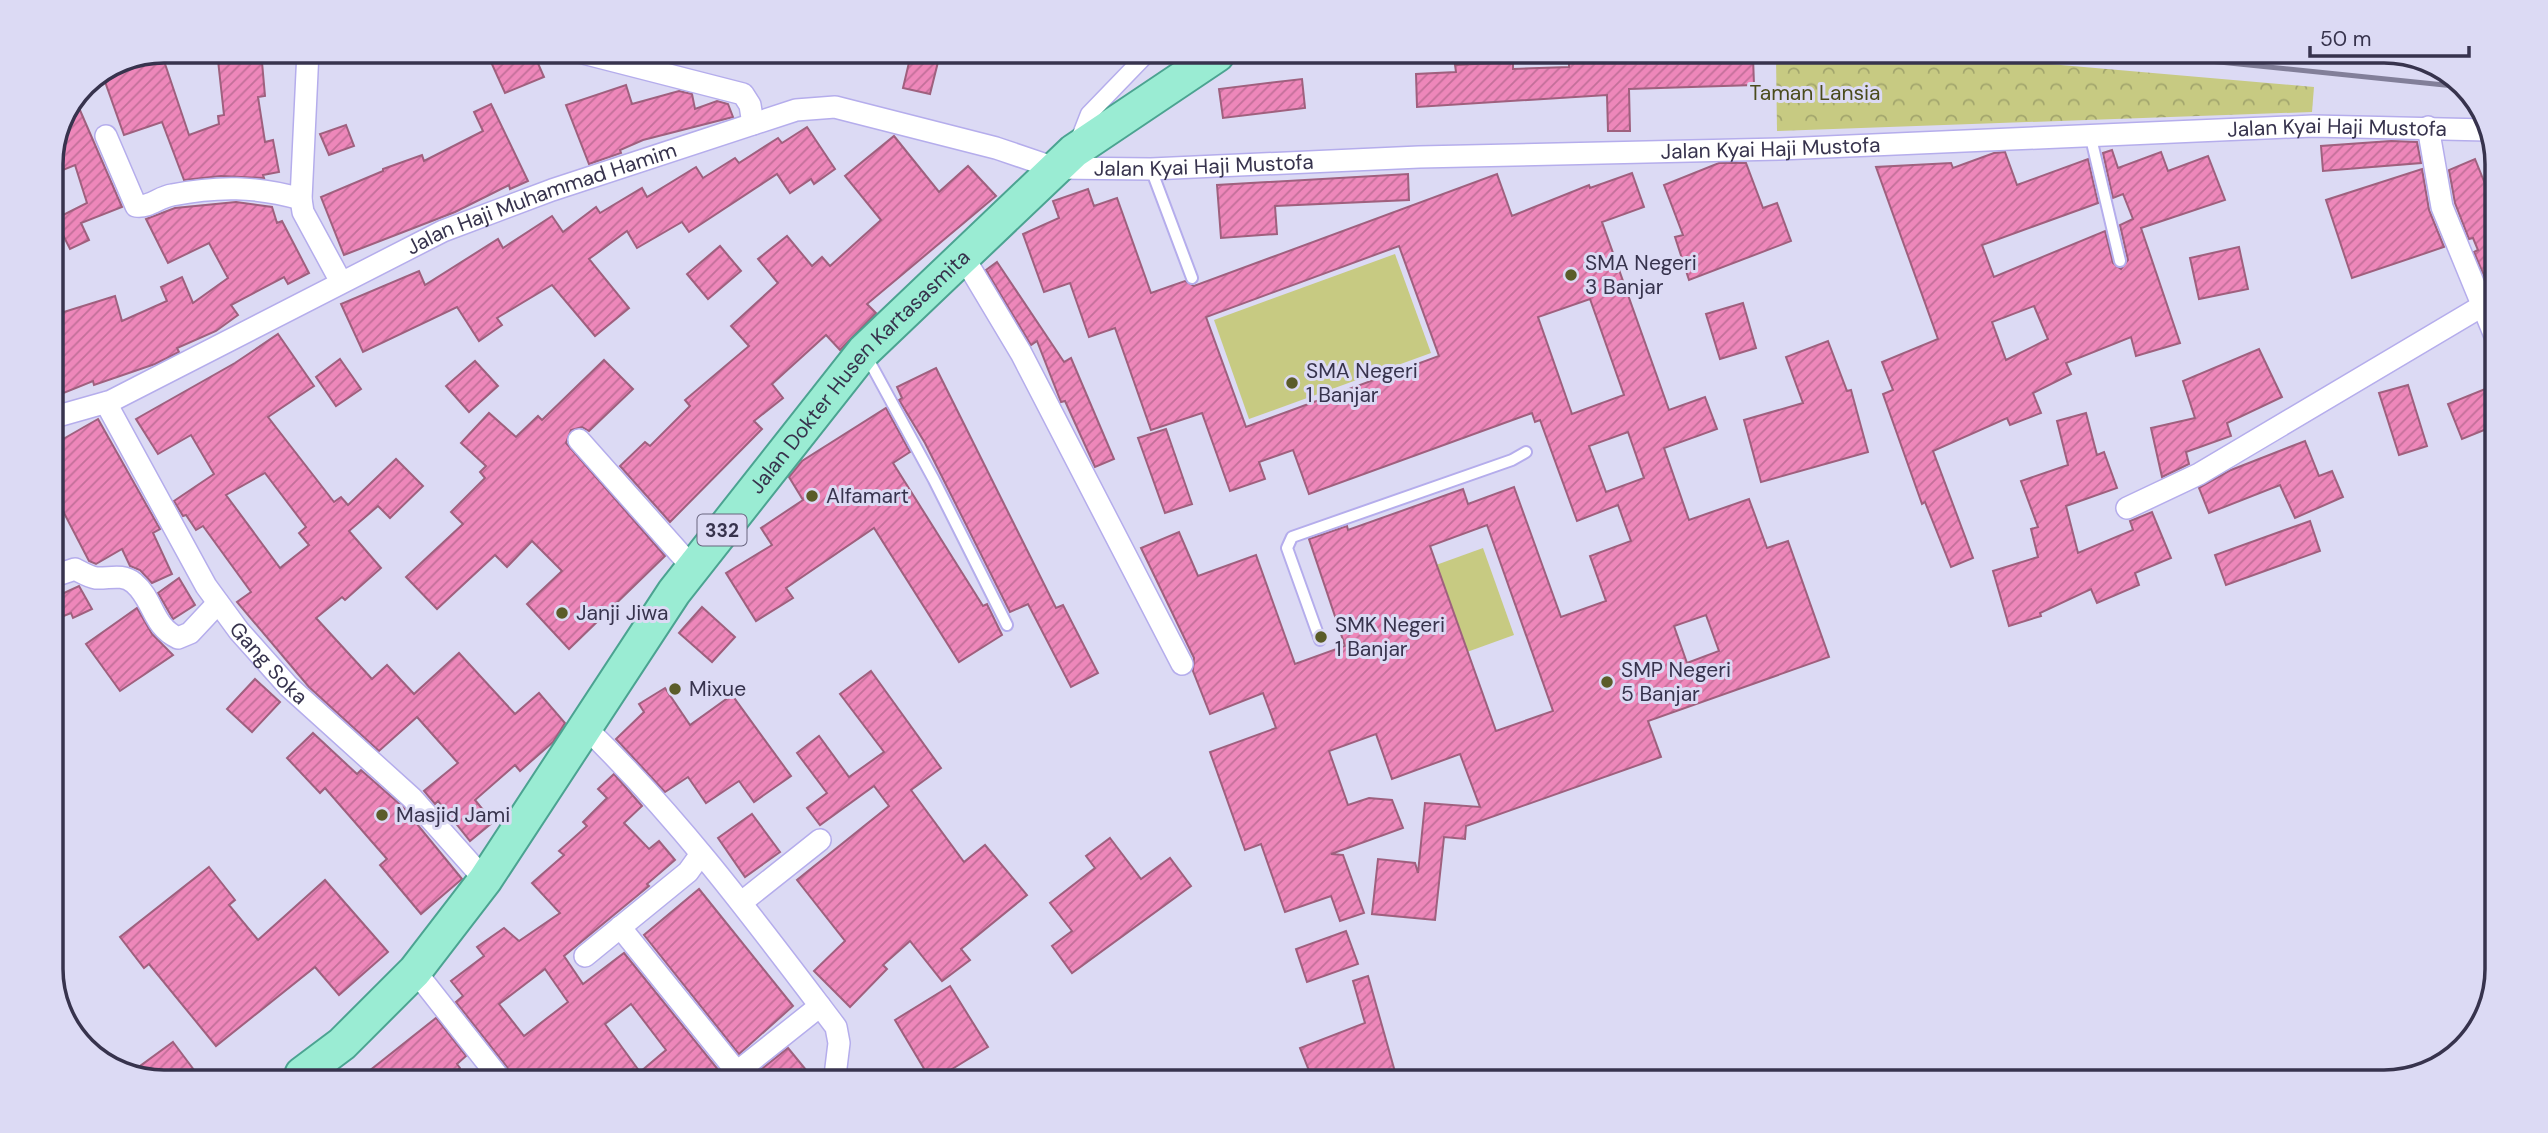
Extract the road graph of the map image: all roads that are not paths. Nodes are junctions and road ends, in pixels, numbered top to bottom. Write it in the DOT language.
graph roads {
  1 [pos="307,63"];
  2 [pos="622,63"];
  3 [pos="1138,63"];
  4 [pos="1205,63"];
  5 [pos="753,124"];
  6 [pos="2428,127"];
  7 [pos="2479,130"];
  8 [pos="2090,134"];
  9 [pos="106,136"];
  10 [pos="1064,159"];
  11 [pos="1150,169"];
  12 [pos="301,199"];
  13 [pos="963,256"];
  14 [pos="2120,261"];
  15 [pos="1192,278"];
  16 [pos="341,282"];
  17 [pos="2482,306"];
  18 [pos="2485,313"];
  19 [pos="864,351"];
  20 [pos="106,403"];
  21 [pos="63,415"];
  22 [pos="579,440"];
  23 [pos="1526,452"];
  24 [pos="2127,508"];
  25 [pos="692,567"];
  26 [pos="63,574"];
  27 [pos="218,604"];
  28 [pos="1007,625"];
  29 [pos="1320,640"];
  30 [pos="1182,664"];
  31 [pos="587,729"];
  32 [pos="820,840"];
  33 [pos="701,854"];
  34 [pos="485,880"];
  35 [pos="742,901"];
  36 [pos="620,927"];
  37 [pos="585,956"];
  38 [pos="415,971"];
  39 [pos="820,1006"];
  40 [pos="307,1070"];
  41 [pos="493,1070"];
  42 [pos="732,1070"];
  43 [pos="740,1070"];
  44 [pos="832,1070"];
  1 -- 12 [label="street"];
  2 -- 5 [label="street"];
  3 -- 10 [label="street"];
  4 -- 10 [label="main road, Jalan Dokter Husen Kartasasmita / 332"];
  5 -- 10 [label="street, Jalan Haji Muhammad Hamim"];
  5 -- 16 [label="street, Jalan Haji Muhammad Hamim"];
  6 -- 7 [label="street, Jalan Kyai Haji Mustofa"];
  6 -- 8 [label="street, Jalan Kyai Haji Mustofa"];
  6 -- 17 [label="street"];
  8 -- 11 [label="street, Jalan Kyai Haji Mustofa"];
  8 -- 14 [label="lane"];
  9 -- 12 [label="street"];
  10 -- 11 [label="street, Jalan Kyai Haji Mustofa"];
  10 -- 13 [label="main road, Jalan Dokter Husen Kartasasmita / 332"];
  11 -- 15 [label="lane"];
  12 -- 16 [label="street"];
  13 -- 19 [label="main road, Jalan Dokter Husen Kartasasmita / 332"];
  13 -- 30 [label="street"];
  16 -- 20 [label="street, Jalan Haji Muhammad Hamim"];
  17 -- 18 [label="street"];
  17 -- 24 [label="street"];
  19 -- 25 [label="main road, Jalan Dokter Husen Kartasasmita / 332"];
  19 -- 28 [label="lane"];
  20 -- 21 [label="street, Jalan Haji Muhammad Hamim"];
  20 -- 27 [label="street, Gang Soka"];
  22 -- 25 [label="street"];
  23 -- 29 [label="lane"];
  25 -- 31 [label="main road, Jalan Dokter Husen Kartasasmita / 332"];
  26 -- 27 [label="street"];
  27 -- 34 [label="street, Gang Soka"];
  31 -- 33 [label="street"];
  31 -- 34 [label="main road, Jalan Dokter Husen Kartasasmita / 332"];
  32 -- 35 [label="street"];
  33 -- 35 [label="street"];
  33 -- 36 [label="street"];
  34 -- 38 [label="main road, Jalan Dokter Husen Kartasasmita / 332"];
  35 -- 39 [label="street"];
  36 -- 37 [label="street"];
  36 -- 42 [label="street"];
  38 -- 40 [label="main road, Jalan Dokter Husen Kartasasmita / 332"];
  38 -- 41 [label="street"];
  39 -- 43 [label="street"];
  39 -- 44 [label="street"];
}
